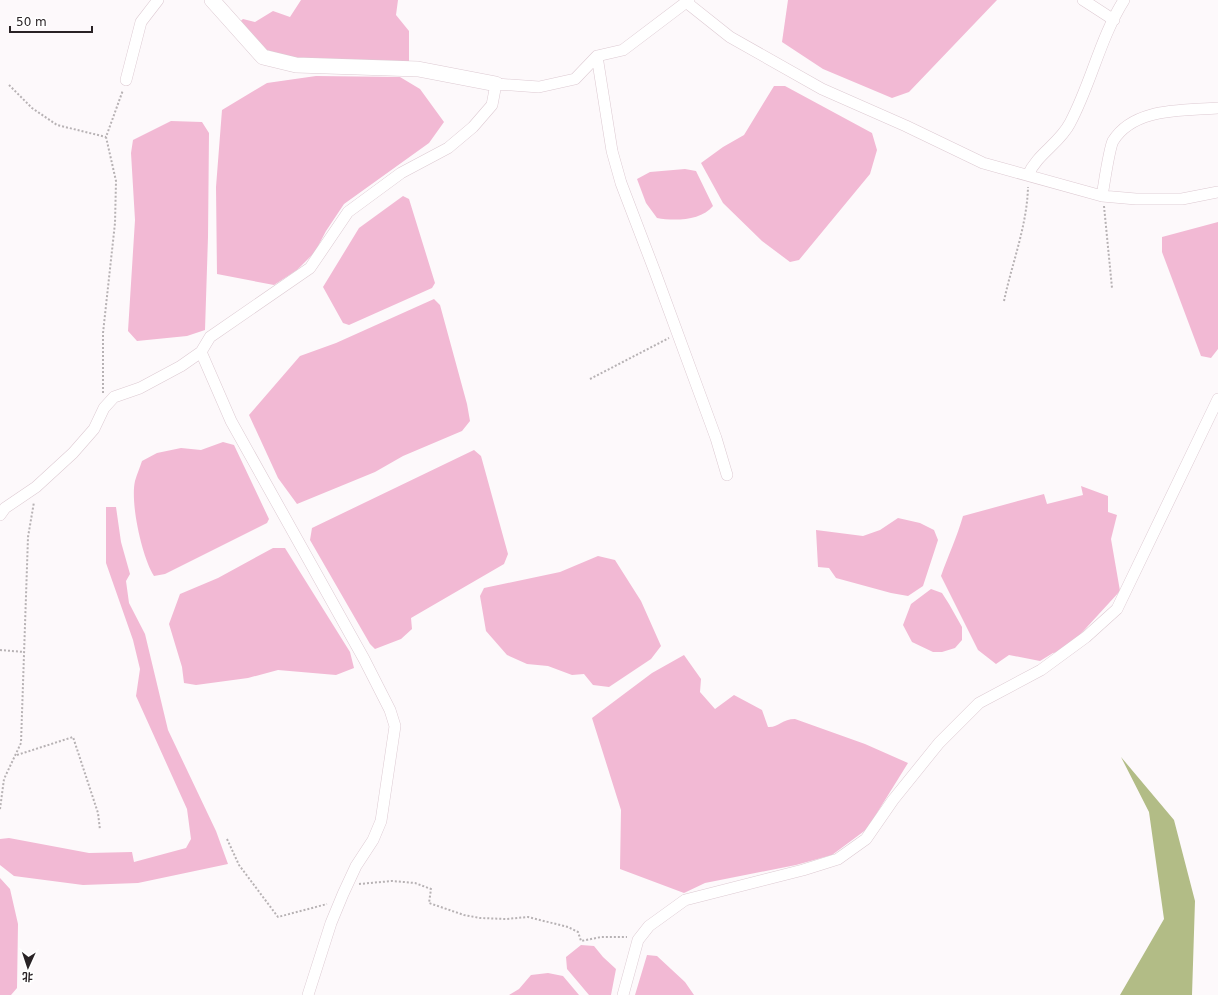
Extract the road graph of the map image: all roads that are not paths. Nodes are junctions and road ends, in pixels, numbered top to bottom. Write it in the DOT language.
graph roads {
  1 [pos="158,0"];
  2 [pos="212,0"];
  3 [pos="1083,0"];
  4 [pos="1124,0"];
  5 [pos="688,1"];
  6 [pos="1114,20"];
  7 [pos="597,56"];
  8 [pos="126,80"];
  9 [pos="496,84"];
  10 [pos="1218,108"];
  11 [pos="1028,175"];
  12 [pos="1218,192"];
  13 [pos="1103,196"];
  14 [pos="201,352"];
  15 [pos="1218,399"];
  16 [pos="727,476"];
  17 [pos="0,515"];
  18 [pos="308,995"];
  19 [pos="623,995"];
  1 -- 8 [label="street"];
  2 -- 9 [label="street"];
  3 -- 6 [label="street"];
  4 -- 6 [label="street"];
  5 -- 7 [label="street"];
  5 -- 11 [label="street"];
  6 -- 11 [label="street"];
  7 -- 9 [label="street"];
  7 -- 16 [label="street"];
  9 -- 14 [label="street"];
  10 -- 13 [label="street"];
  11 -- 13 [label="street"];
  12 -- 13 [label="street"];
  14 -- 17 [label="street"];
  14 -- 18 [label="street"];
  15 -- 19 [label="street"];
}
